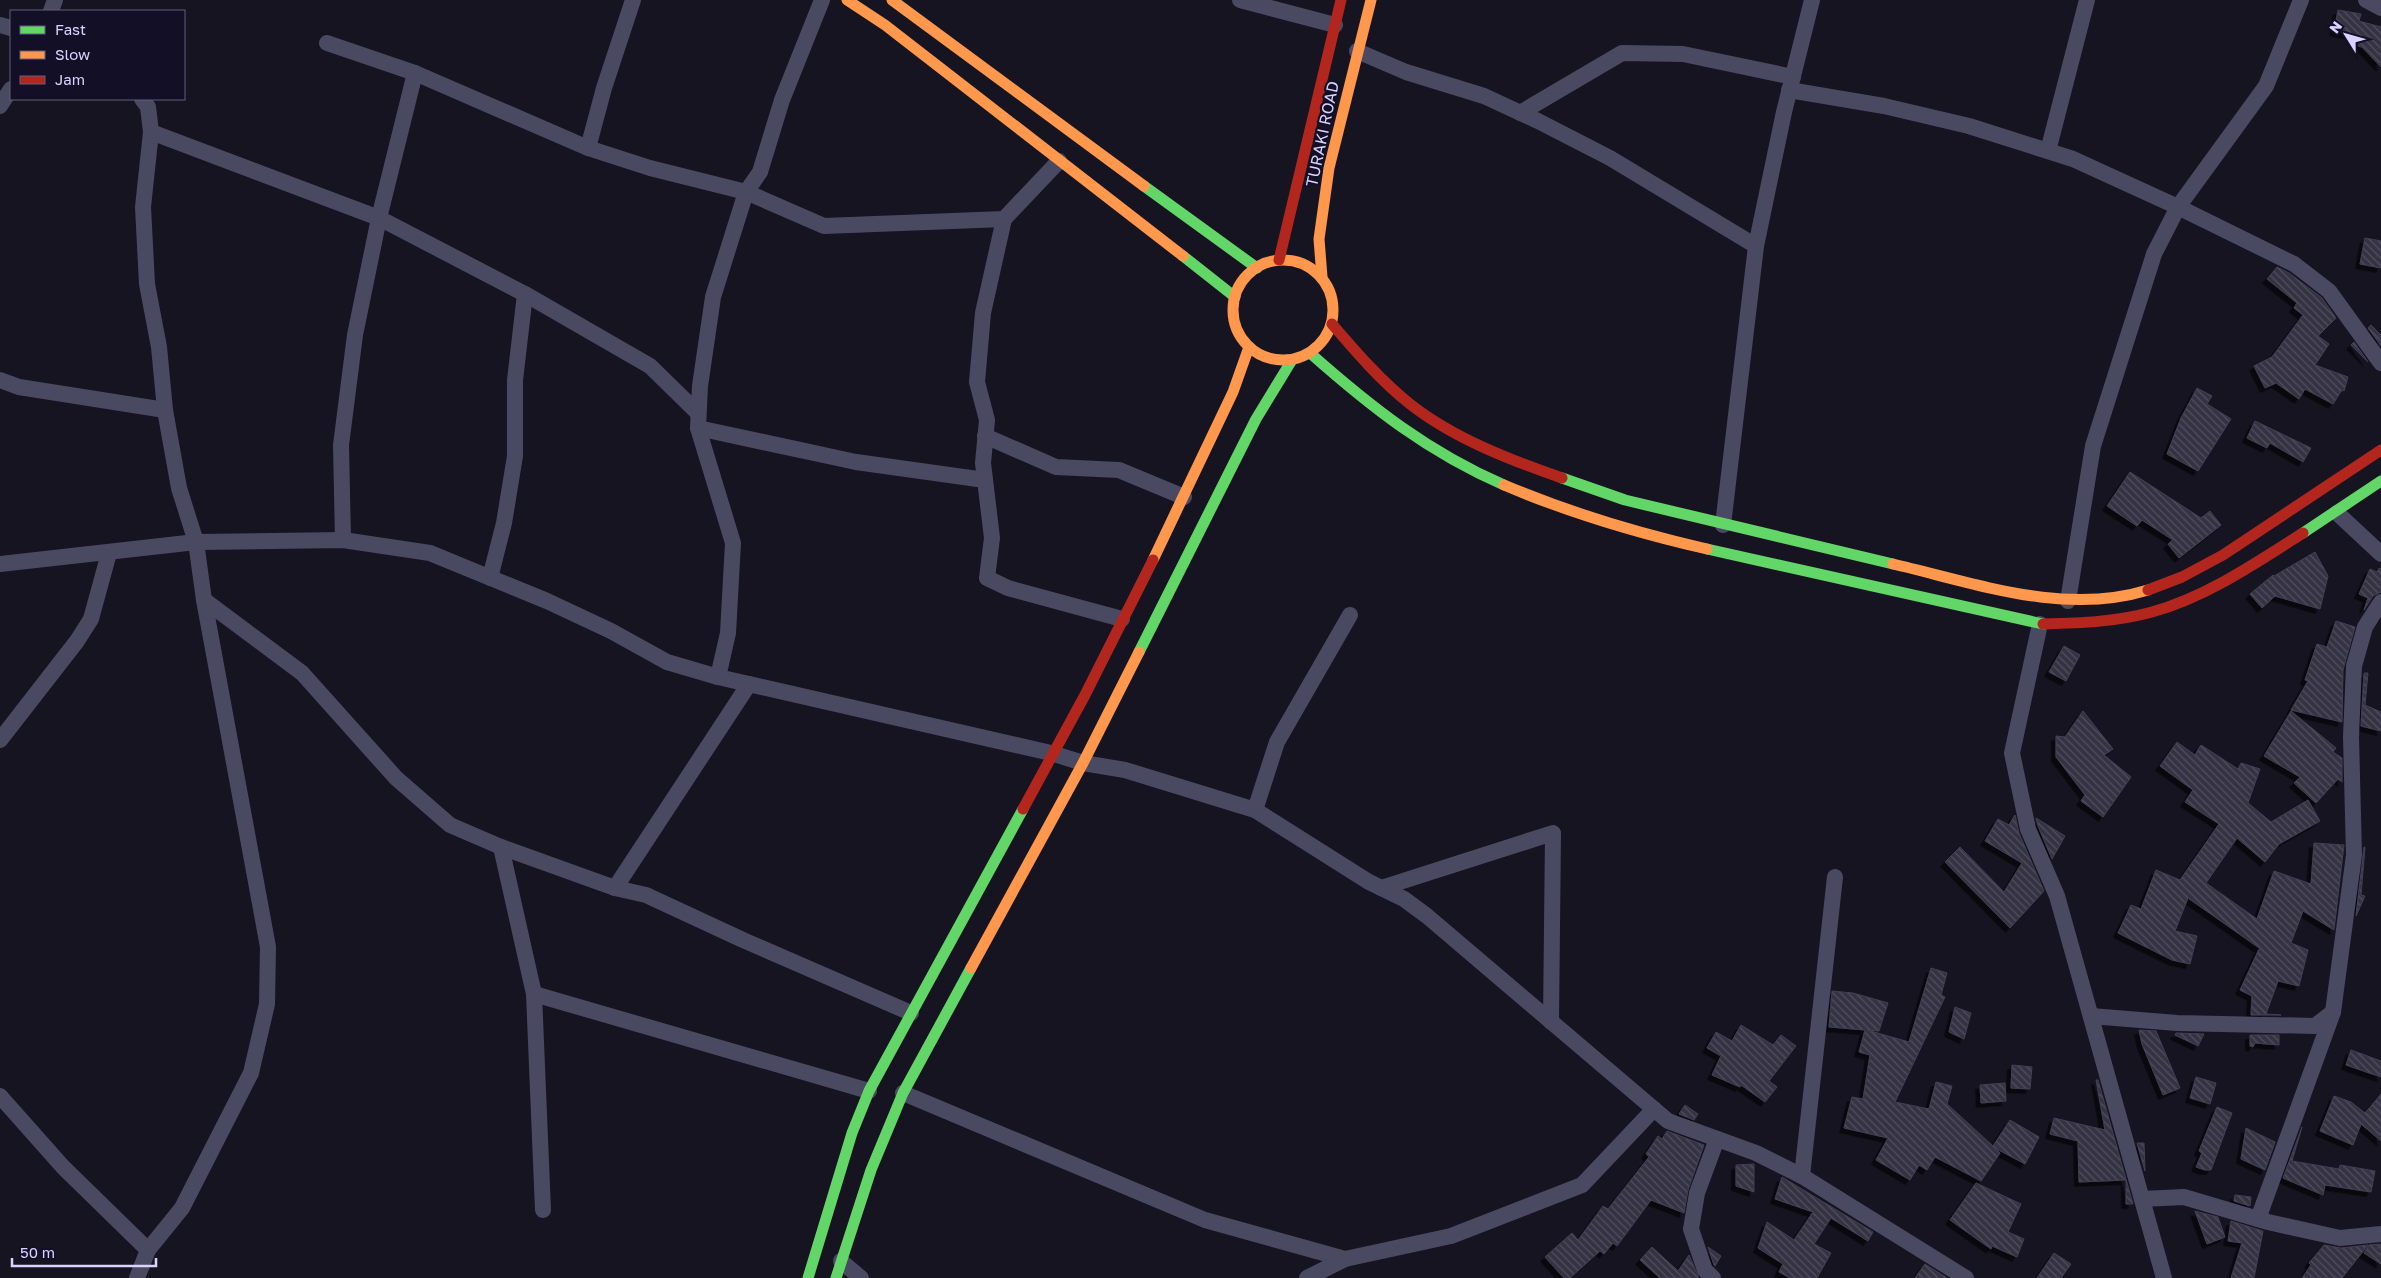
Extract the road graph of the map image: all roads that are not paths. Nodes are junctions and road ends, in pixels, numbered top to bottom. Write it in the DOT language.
graph roads {
  1 [pos="633,0"];
  2 [pos="822,0"];
  3 [pos="847,0"];
  4 [pos="892,0"];
  5 [pos="1240,0"];
  6 [pos="1341,0"];
  7 [pos="1371,0"];
  8 [pos="1812,0"];
  9 [pos="2087,0"];
  10 [pos="2301,0"];
  11 [pos="2366,0"];
  12 [pos="2381,8"];
  13 [pos="1334,25"];
  14 [pos="327,43"];
  15 [pos="1357,51"];
  16 [pos="416,73"];
  17 [pos="1791,83"];
  18 [pos="10,91"];
  19 [pos="143,100"];
  20 [pos="0,106"];
  21 [pos="1520,113"];
  22 [pos="151,132"];
  23 [pos="588,148"];
  24 [pos="2048,151"];
  25 [pos="1059,161"];
  26 [pos="746,192"];
  27 [pos="2178,207"];
  28 [pos="379,218"];
  29 [pos="1004,219"];
  30 [pos="1756,246"];
  31 [pos="1280,260"];
  32 [pos="1257,268"];
  33 [pos="1322,277"];
  34 [pos="525,294"];
  35 [pos="1235,297"];
  36 [pos="1332,324"];
  37 [pos="1249,347"];
  38 [pos="1310,353"];
  39 [pos="1292,360"];
  40 [pos="2381,363"];
  41 [pos="0,380"];
  42 [pos="165,410"];
  43 [pos="698,420"];
  44 [pos="985,436"];
  45 [pos="2381,450"];
  46 [pos="985,480"];
  47 [pos="2381,481"];
  48 [pos="1184,497"];
  49 [pos="2337,513"];
  50 [pos="1723,525"];
  51 [pos="343,540"];
  52 [pos="196,542"];
  53 [pos="109,553"];
  54 [pos="2381,554"];
  55 [pos="0,564"];
  56 [pos="490,578"];
  57 [pos="204,600"];
  58 [pos="2068,601"];
  59 [pos="2381,602"];
  60 [pos="1350,615"];
  61 [pos="1122,619"];
  62 [pos="2040,624"];
  63 [pos="718,677"];
  64 [pos="749,684"];
  65 [pos="0,740"];
  66 [pos="1052,753"];
  67 [pos="1083,763"];
  68 [pos="1256,810"];
  69 [pos="501,847"];
  70 [pos="1835,877"];
  71 [pos="615,888"];
  72 [pos="1381,888"];
  73 [pos="534,994"];
  74 [pos="911,1012"];
  75 [pos="2333,1012"];
  76 [pos="2091,1016"];
  77 [pos="1551,1022"];
  78 [pos="869,1091"];
  79 [pos="904,1093"];
  80 [pos="0,1096"];
  81 [pos="1654,1109"];
  82 [pos="1717,1139"];
  83 [pos="1802,1176"];
  84 [pos="2142,1199"];
  85 [pos="543,1210"];
  86 [pos="2258,1219"];
  87 [pos="2381,1234"];
  88 [pos="148,1250"];
  89 [pos="1345,1259"];
  90 [pos="841,1261"];
  91 [pos="137,1278"];
  92 [pos="808,1278"];
  93 [pos="836,1278"];
  94 [pos="861,1278"];
  95 [pos="1307,1278"];
  96 [pos="1713,1278"];
  97 [pos="1966,1278"];
  98 [pos="2164,1278"];
  1 -- 23 [label="street"];
  2 -- 26 [label="street"];
  3 -- 25 [label="street"];
  4 -- 32 [label="street"];
  5 -- 13 [label="street"];
  6 -- 13 [label="street"];
  7 -- 15 [label="street, TURAKI ROAD"];
  8 -- 17 [label="street"];
  9 -- 24 [label="street"];
  10 -- 27 [label="street"];
  11 -- 12 [label="street"];
  13 -- 31 [label="street"];
  14 -- 16 [label="street"];
  15 -- 21 [label="street"];
  15 -- 33 [label="street, TURAKI ROAD"];
  16 -- 23 [label="street"];
  16 -- 28 [label="street"];
  17 -- 21 [label="street"];
  17 -- 24 [label="street"];
  17 -- 30 [label="street"];
  18 -- 20 [label="street"];
  19 -- 22 [label="street"];
  21 -- 30 [label="street"];
  22 -- 28 [label="street"];
  22 -- 42 [label="street"];
  23 -- 26 [label="street"];
  24 -- 27 [label="street"];
  25 -- 29 [label="street"];
  25 -- 35 [label="street"];
  26 -- 29 [label="street"];
  26 -- 43 [label="street"];
  27 -- 40 [label="street"];
  27 -- 58 [label="street"];
  28 -- 34 [label="street"];
  28 -- 51 [label="street"];
  29 -- 44 [label="street"];
  30 -- 50 [label="street"];
  31 -- 32 [label="street"];
  31 -- 33 [label="street"];
  32 -- 35 [label="street"];
  33 -- 36 [label="street"];
  34 -- 43 [label="street"];
  34 -- 56 [label="street"];
  35 -- 37 [label="street"];
  36 -- 38 [label="street"];
  36 -- 50 [label="street"];
  37 -- 39 [label="street"];
  37 -- 48 [label="street"];
  38 -- 39 [label="street"];
  38 -- 62 [label="street"];
  39 -- 67 [label="street"];
  41 -- 42 [label="street"];
  42 -- 52 [label="street"];
  43 -- 46 [label="street"];
  43 -- 63 [label="street"];
  44 -- 46 [label="street"];
  44 -- 48 [label="street"];
  45 -- 58 [label="street"];
  46 -- 61 [label="street"];
  47 -- 49 [label="street"];
  48 -- 61 [label="street"];
  49 -- 54 [label="street"];
  49 -- 62 [label="street"];
  50 -- 58 [label="street"];
  51 -- 52 [label="street"];
  51 -- 56 [label="street"];
  52 -- 53 [label="street"];
  52 -- 57 [label="street"];
  53 -- 55 [label="street"];
  53 -- 65 [label="street"];
  56 -- 63 [label="street"];
  57 -- 69 [label="street"];
  57 -- 88 [label="street"];
  59 -- 75 [label="street"];
  60 -- 68 [label="street"];
  61 -- 66 [label="street"];
  62 -- 76 [label="street"];
  63 -- 64 [label="street"];
  64 -- 66 [label="street"];
  64 -- 71 [label="street"];
  66 -- 67 [label="street"];
  66 -- 74 [label="street"];
  67 -- 68 [label="street"];
  67 -- 79 [label="street"];
  68 -- 72 [label="street"];
  69 -- 71 [label="street"];
  69 -- 73 [label="street"];
  70 -- 83 [label="street"];
  71 -- 74 [label="street"];
  72 -- 77 [label="street"];
  72 -- 77 [label="street"];
  73 -- 78 [label="street"];
  73 -- 85 [label="street"];
  74 -- 78 [label="street"];
  75 -- 76 [label="street"];
  75 -- 86 [label="street"];
  76 -- 84 [label="street"];
  77 -- 81 [label="street"];
  78 -- 92 [label="street"];
  79 -- 89 [label="street"];
  79 -- 90 [label="street"];
  80 -- 88 [label="street"];
  81 -- 82 [label="street"];
  81 -- 89 [label="street"];
  82 -- 83 [label="street"];
  82 -- 96 [label="street"];
  83 -- 97 [label="street"];
  84 -- 86 [label="street"];
  84 -- 98 [label="street"];
  86 -- 87 [label="street"];
  88 -- 91 [label="street"];
  89 -- 95 [label="street"];
  90 -- 93 [label="street"];
  90 -- 94 [label="street"];
}
